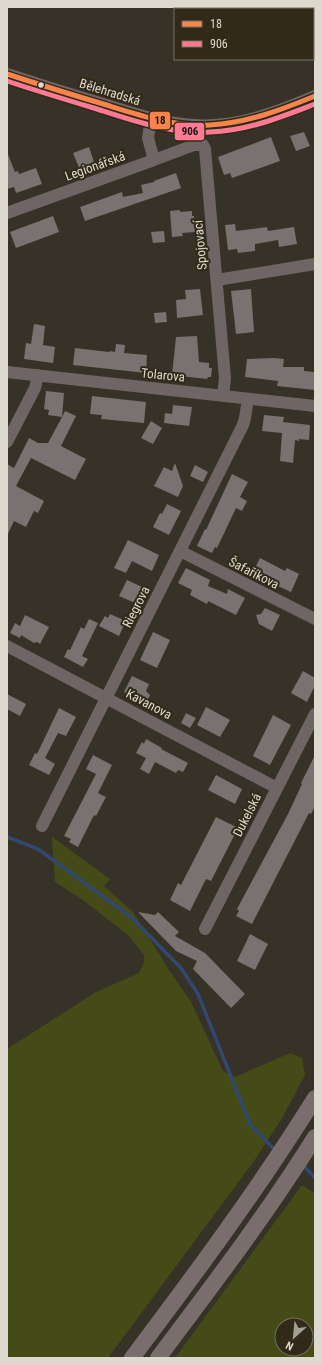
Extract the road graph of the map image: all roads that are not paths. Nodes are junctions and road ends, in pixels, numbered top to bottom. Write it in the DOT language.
graph roads {
  1 [pos="7,74"];
  2 [pos="315,96"];
  3 [pos="151,119"];
  4 [pos="154,160"];
  5 [pos="7,213"];
  6 [pos="315,264"];
  7 [pos="217,280"];
  8 [pos="7,372"];
  9 [pos="38,375"];
  10 [pos="223,396"];
  11 [pos="248,399"];
  12 [pos="315,406"];
  13 [pos="7,442"];
  14 [pos="180,551"];
  15 [pos="315,619"];
  16 [pos="7,646"];
  17 [pos="106,698"];
  18 [pos="315,714"];
  19 [pos="277,788"];
  20 [pos="42,826"];
  21 [pos="205,929"];
  22 [pos="315,1098"];
  23 [pos="314,1139"];
  24 [pos="132,1358"];
  25 [pos="158,1358"];
  1 -- 3 [label="street, Bělehradská"];
  2 -- 3 [label="street, Bělehradská"];
  3 -- 4 [label="street"];
  4 -- 5 [label="street, Legionářská"];
  4 -- 7 [label="street, Spojovací"];
  6 -- 7 [label="street"];
  7 -- 10 [label="street, Spojovací"];
  8 -- 9 [label="street, Tolarova"];
  9 -- 10 [label="street, Tolarova"];
  9 -- 13 [label="street"];
  10 -- 11 [label="street, Tolarova"];
  11 -- 12 [label="street, Tolarova"];
  11 -- 14 [label="street, Riegrova"];
  14 -- 15 [label="street, Šafaříkova"];
  14 -- 17 [label="street, Riegrova"];
  16 -- 17 [label="street, Kavanova"];
  17 -- 19 [label="street, Kavanova"];
  17 -- 20 [label="street, Riegrova"];
  18 -- 19 [label="street, Dukelská"];
  19 -- 21 [label="street, Dukelská"];
  22 -- 24 [label="main road"];
  23 -- 25 [label="main road"];
}
